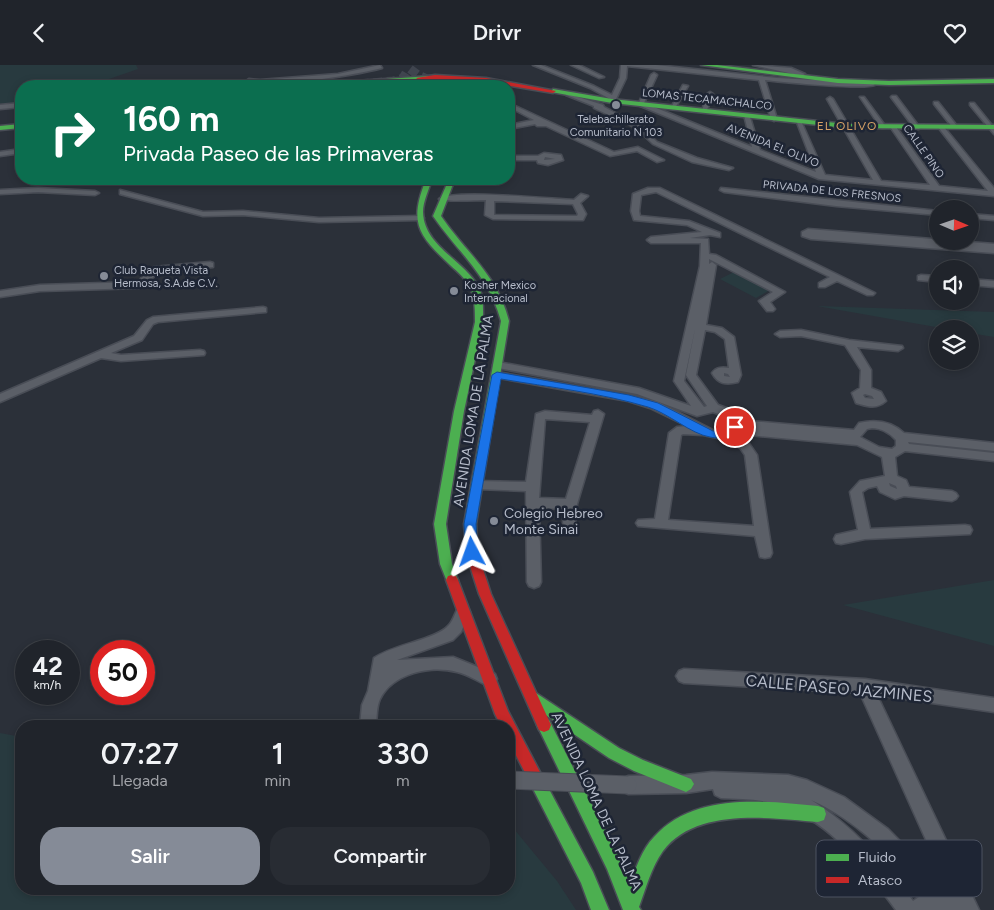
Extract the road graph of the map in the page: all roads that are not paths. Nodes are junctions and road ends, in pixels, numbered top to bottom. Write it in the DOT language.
graph roads {
  1 [pos="536,65"];
  2 [pos="574,65"];
  3 [pos="626,65"];
  4 [pos="647,65"];
  5 [pos="704,65"];
  6 [pos="724,65"];
  7 [pos="756,65"];
  8 [pos="380,66"];
  9 [pos="411,74"];
  10 [pos="654,75"];
  11 [pos="601,77"];
  12 [pos="796,77"];
  13 [pos="761,78"];
  14 [pos="267,80"];
  15 [pos="386,80"];
  16 [pos="395,80"];
  17 [pos="436,80"];
  18 [pos="439,80"];
  19 [pos="472,80"];
  20 [pos="488,80"];
  21 [pos="994,80"];
  22 [pos="889,83"];
  23 [pos="515,85"];
  24 [pos="684,86"];
  25 [pos="568,94"];
  26 [pos="710,94"];
  27 [pos="894,97"];
  28 [pos="862,98"];
  29 [pos="612,99"];
  30 [pos="830,99"];
  31 [pos="936,103"];
  32 [pos="640,104"];
  33 [pos="972,104"];
  34 [pos="15,106"];
  35 [pos="0,107"];
  36 [pos="673,107"];
  37 [pos="515,109"];
  38 [pos="704,110"];
  39 [pos="747,115"];
  40 [pos="774,119"];
  41 [pos="15,121"];
  42 [pos="798,121"];
  43 [pos="0,122"];
  44 [pos="542,123"];
  45 [pos="15,126"];
  46 [pos="515,126"];
  47 [pos="846,126"];
  48 [pos="888,127"];
  49 [pos="917,127"];
  50 [pos="941,127"];
  51 [pos="955,127"];
  52 [pos="0,128"];
  53 [pos="993,129"];
  54 [pos="515,131"];
  55 [pos="758,151"];
  56 [pos="15,152"];
  57 [pos="0,154"];
  58 [pos="515,158"];
  59 [pos="540,158"];
  60 [pos="660,160"];
  61 [pos="729,168"];
  62 [pos="822,177"];
  63 [pos="879,183"];
  64 [pos="428,185"];
  65 [pos="449,185"];
  66 [pos="936,188"];
  67 [pos="724,190"];
  68 [pos="0,191"];
  69 [pos="94,192"];
  70 [pos="122,192"];
  71 [pos="994,194"];
  72 [pos="584,196"];
  73 [pos="444,198"];
  74 [pos="490,199"];
  75 [pos="576,202"];
  76 [pos="929,212"];
  77 [pos="979,217"];
  78 [pos="420,218"];
  79 [pos="994,218"];
  80 [pos="730,226"];
  81 [pos="713,235"];
  82 [pos="994,249"];
  83 [pos="708,259"];
  84 [pos="210,265"];
  85 [pos="485,273"];
  86 [pos="837,277"];
  87 [pos="467,278"];
  88 [pos="921,278"];
  89 [pos="929,278"];
  90 [pos="979,283"];
  91 [pos="994,284"];
  92 [pos="822,285"];
  93 [pos="870,293"];
  94 [pos="0,294"];
  95 [pos="770,309"];
  96 [pos="263,310"];
  97 [pos="695,327"];
  98 [pos="780,334"];
  99 [pos="849,343"];
  100 [pos="898,348"];
  101 [pos="200,353"];
  102 [pos="102,355"];
  103 [pos="497,370"];
  104 [pos="736,375"];
  105 [pos="559,376"];
  106 [pos="687,379"];
  107 [pos="536,381"];
  108 [pos="604,389"];
  109 [pos="0,398"];
  110 [pos="714,408"];
  111 [pos="700,411"];
  112 [pos="876,424"];
  113 [pos="732,429"];
  114 [pos="704,431"];
  115 [pos="902,442"];
  116 [pos="994,447"];
  117 [pos="888,453"];
  118 [pos="994,457"];
  119 [pos="886,480"];
  120 [pos="532,487"];
  121 [pos="476,490"];
  122 [pos="446,491"];
  123 [pos="952,496"];
  124 [pos="532,503"];
  125 [pos="571,504"];
  126 [pos="449,520"];
  127 [pos="570,523"];
  128 [pos="643,523"];
  129 [pos="470,524"];
  130 [pos="661,524"];
  131 [pos="965,530"];
  132 [pos="761,531"];
  133 [pos="865,534"];
  134 [pos="841,539"];
  135 [pos="765,553"];
  136 [pos="534,581"];
  137 [pos="463,612"];
  138 [pos="379,663"];
  139 [pos="410,666"];
  140 [pos="684,676"];
  141 [pos="489,679"];
  142 [pos="865,686"];
  143 [pos="376,691"];
  144 [pos="532,697"];
  145 [pos="994,705"];
  146 [pos="368,720"];
  147 [pos="505,720"];
  148 [pos="515,739"];
  149 [pos="515,780"];
  150 [pos="686,784"];
  151 [pos="818,814"];
  152 [pos="847,840"];
  153 [pos="887,840"];
  154 [pos="936,840"];
  155 [pos="898,897"];
  156 [pos="962,897"];
  157 [pos="944,899"];
  158 [pos="631,908"];
  159 [pos="968,909"];
  160 [pos="600,910"];
  161 [pos="908,910"];
  162 [pos="919,910"];
  1 -- 29 [label="street"];
  2 -- 11 [label="street"];
  3 -- 4 [label="street"];
  3 -- 29 [label="street"];
  4 -- 13 [label="street"];
  5 -- 22 [label="main road"];
  6 -- 12 [label="main road"];
  7 -- 12 [label="street"];
  8 -- 14 [label="street"];
  8 -- 15 [label="street"];
  9 -- 16 [label="main road"];
  9 -- 17 [label="main road"];
  9 -- 18 [label="main road"];
  10 -- 32 [label="street"];
  12 -- 13 [label="street"];
  12 -- 21 [label="main road"];
  12 -- 22 [label="street"];
  13 -- 40 [label="street"];
  19 -- 20 [label="main road, LOMAS TECAMACHALCO"];
  21 -- 22 [label="main road"];
  23 -- 25 [label="main road, LOMAS TECAMACHALCO"];
  24 -- 36 [label="street"];
  25 -- 29 [label="main road, LOMAS TECAMACHALCO"];
  25 -- 61 [label="street"];
  26 -- 38 [label="street"];
  27 -- 49 [label="street"];
  28 -- 48 [label="street, CALLE PINO"];
  29 -- 32 [label="main road, LOMAS TECAMACHALCO"];
  30 -- 47 [label="street"];
  31 -- 51 [label="street"];
  32 -- 36 [label="main road, LOMAS TECAMACHALCO"];
  32 -- 55 [label="street, AVENIDA EL OLIVO"];
  33 -- 53 [label="street"];
  34 -- 35 [label="street"];
  36 -- 38 [label="main road, LOMAS TECAMACHALCO"];
  37 -- 44 [label="street"];
  38 -- 39 [label="main road, LOMAS TECAMACHALCO"];
  39 -- 40 [label="main road, LOMAS TECAMACHALCO"];
  39 -- 55 [label="street"];
  40 -- 42 [label="main road, LOMAS TECAMACHALCO"];
  41 -- 43 [label="main road"];
  42 -- 47 [label="main road, LOMAS TECAMACHALCO"];
  42 -- 62 [label="street"];
  44 -- 46 [label="street"];
  44 -- 54 [label="street"];
  44 -- 60 [label="street"];
  45 -- 52 [label="main road"];
  47 -- 48 [label="main road, LOMAS TECAMACHALCO"];
  47 -- 63 [label="street"];
  48 -- 49 [label="main road, LOMAS TECAMACHALCO"];
  48 -- 66 [label="street, CALLE PINO"];
  49 -- 50 [label="main road, LOMAS TECAMACHALCO"];
  50 -- 51 [label="main road, LOMAS TECAMACHALCO"];
  50 -- 71 [label="street"];
  51 -- 53 [label="main road, LOMAS TECAMACHALCO"];
  55 -- 62 [label="street, AVENIDA EL OLIVO"];
  56 -- 57 [label="street"];
  58 -- 59 [label="street"];
  62 -- 63 [label="street, AVENIDA EL OLIVO"];
  63 -- 66 [label="street, AVENIDA EL OLIVO"];
  64 -- 78 [label="main road"];
  65 -- 73 [label="main road, AVENIDA LOMA DE LA PALMA"];
  66 -- 71 [label="street, AVENIDA EL OLIVO"];
  67 -- 76 [label="street, PRIVADA DE LOS FRESNOS"];
  68 -- 69 [label="street"];
  70 -- 78 [label="street"];
  72 -- 75 [label="street"];
  73 -- 74 [label="street"];
  73 -- 85 [label="main road, AVENIDA LOMA DE LA PALMA"];
  74 -- 75 [label="street"];
  74 -- 75 [label="street"];
  77 -- 79 [label="street"];
  78 -- 87 [label="main road, AVENIDA LOMA DE LA PALMA"];
  80 -- 81 [label="street"];
  80 -- 81 [label="street"];
  80 -- 86 [label="street"];
  81 -- 83 [label="street"];
  81 -- 83 [label="street"];
  82 -- 82 [label="street"];
  83 -- 95 [label="street"];
  83 -- 97 [label="street"];
  84 -- 94 [label="street"];
  85 -- 87 [label="main road"];
  85 -- 103 [label="main road, AVENIDA LOMA DE LA PALMA"];
  86 -- 92 [label="street"];
  86 -- 93 [label="street"];
  87 -- 122 [label="main road, AVENIDA LOMA DE LA PALMA"];
  88 -- 89 [label="street"];
  90 -- 91 [label="street"];
  96 -- 102 [label="street"];
  97 -- 104 [label="street"];
  97 -- 106 [label="street"];
  98 -- 99 [label="street"];
  99 -- 100 [label="street"];
  99 -- 112 [label="street"];
  101 -- 102 [label="street"];
  102 -- 109 [label="street"];
  103 -- 105 [label="street"];
  103 -- 107 [label="street"];
  103 -- 121 [label="main road, AVENIDA LOMA DE LA PALMA"];
  105 -- 107 [label="street"];
  105 -- 108 [label="street"];
  106 -- 110 [label="street"];
  106 -- 111 [label="street"];
  107 -- 108 [label="street"];
  108 -- 111 [label="street"];
  108 -- 114 [label="street"];
  110 -- 111 [label="street"];
  110 -- 113 [label="street"];
  112 -- 113 [label="street"];
  112 -- 115 [label="street"];
  113 -- 114 [label="street"];
  113 -- 117 [label="street"];
  113 -- 132 [label="street"];
  114 -- 130 [label="street"];
  115 -- 116 [label="street"];
  115 -- 117 [label="street"];
  115 -- 118 [label="street"];
  117 -- 119 [label="street"];
  119 -- 123 [label="street"];
  119 -- 133 [label="street"];
  120 -- 121 [label="street"];
  120 -- 124 [label="street"];
  120 -- 125 [label="street"];
  121 -- 122 [label="main road"];
  121 -- 129 [label="main road, AVENIDA LOMA DE LA PALMA"];
  122 -- 126 [label="main road, AVENIDA LOMA DE LA PALMA"];
  124 -- 125 [label="street"];
  124 -- 136 [label="street"];
  125 -- 127 [label="street"];
  126 -- 129 [label="main road"];
  126 -- 137 [label="main road, AVENIDA LOMA DE LA PALMA"];
  128 -- 130 [label="street"];
  129 -- 144 [label="main road, AVENIDA LOMA DE LA PALMA"];
  130 -- 132 [label="street"];
  131 -- 133 [label="street"];
  132 -- 135 [label="street"];
  133 -- 134 [label="street"];
  137 -- 138 [label="street"];
  137 -- 141 [label="main road, AVENIDA LOMA DE LA PALMA"];
  138 -- 139 [label="street"];
  138 -- 143 [label="street"];
  139 -- 141 [label="street"];
  139 -- 143 [label="street"];
  140 -- 142 [label="street, CALLE PASEO JAZMINES"];
  141 -- 147 [label="main road, AVENIDA LOMA DE LA PALMA"];
  142 -- 145 [label="street, CALLE PASEO JAZMINES"];
  142 -- 154 [label="street"];
  143 -- 146 [label="street"];
  144 -- 150 [label="main road"];
  144 -- 158 [label="main road, AVENIDA LOMA DE LA PALMA"];
  148 -- 160 [label="main road, AVENIDA LOMA DE LA PALMA"];
  149 -- 150 [label="street, bridge"];
  150 -- 151 [label="street"];
  150 -- 153 [label="street"];
  151 -- 152 [label="street"];
  151 -- 158 [label="main road"];
  155 -- 161 [label="street"];
  156 -- 159 [label="street"];
  157 -- 159 [label="street"];
  157 -- 162 [label="street"];
}
